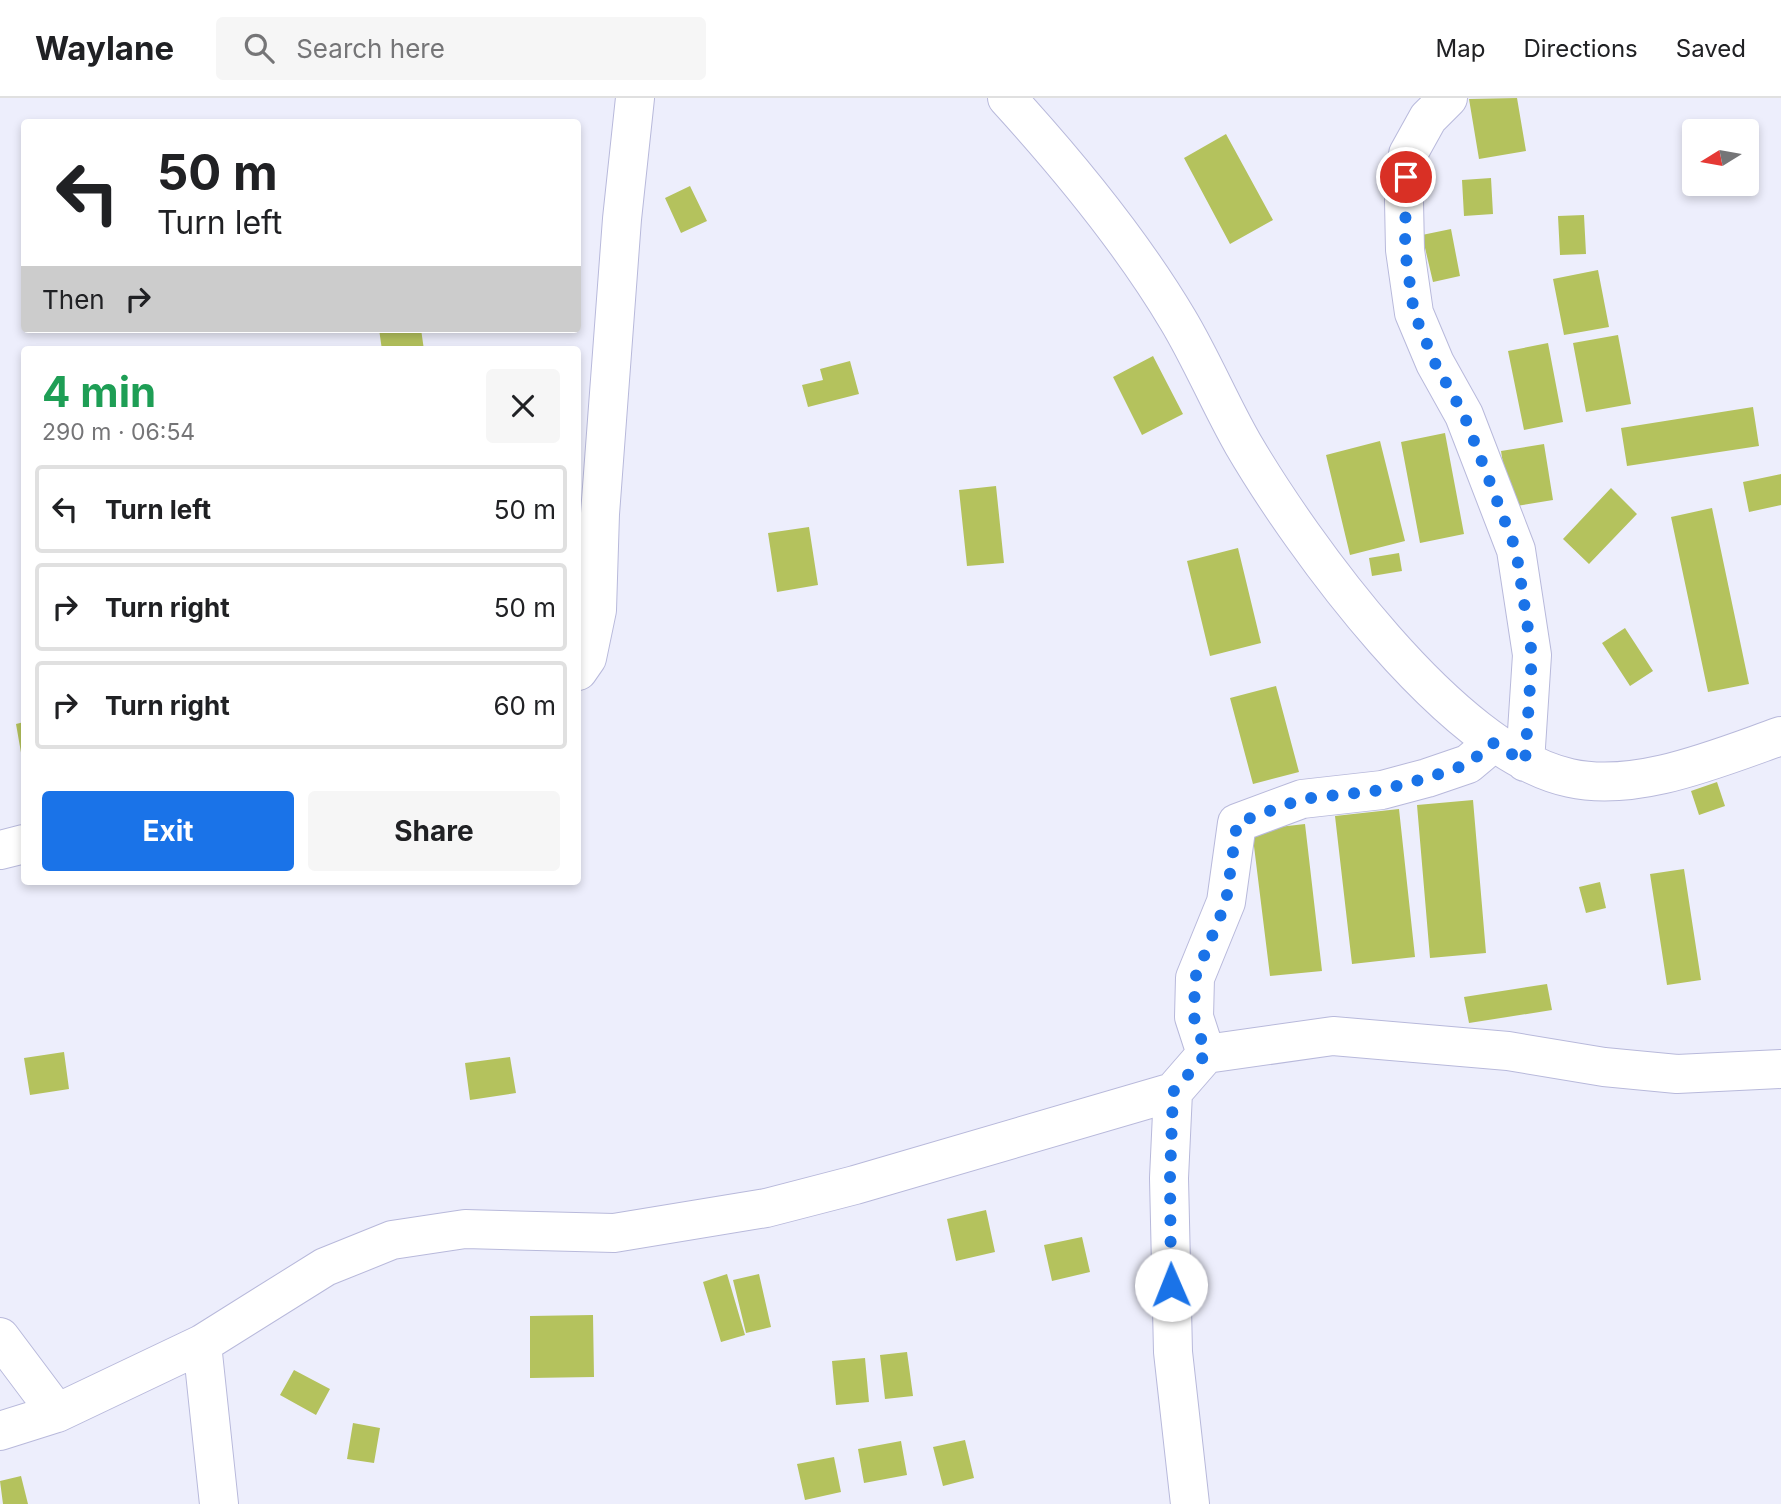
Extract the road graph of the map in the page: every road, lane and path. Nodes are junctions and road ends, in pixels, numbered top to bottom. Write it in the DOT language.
graph roads {
  1 [pos="635,98"];
  2 [pos="1007,98"];
  3 [pos="1448,98"];
  4 [pos="581,667"];
  5 [pos="1781,736"];
  6 [pos="1493,743"];
  7 [pos="1525,762"];
  8 [pos="21,845"];
  9 [pos="0,850"];
  10 [pos="1206,1054"];
  11 [pos="1781,1069"];
  12 [pos="1173,1092"];
  13 [pos="0,1337"];
  14 [pos="202,1344"];
  15 [pos="57,1413"];
  16 [pos="0,1431"];
  17 [pos="219,1504"];
  18 [pos="1190,1504"];
  1 -- 4 [label="street"];
  2 -- 6 [label="street"];
  3 -- 7 [label="street"];
  5 -- 7 [label="street"];
  6 -- 7 [label="street"];
  6 -- 10 [label="street"];
  8 -- 9 [label="street"];
  10 -- 11 [label="street"];
  10 -- 12 [label="street"];
  12 -- 14 [label="street"];
  12 -- 18 [label="street"];
  13 -- 15 [label="street"];
  14 -- 15 [label="street"];
  14 -- 17 [label="street"];
  15 -- 16 [label="street"];
}
